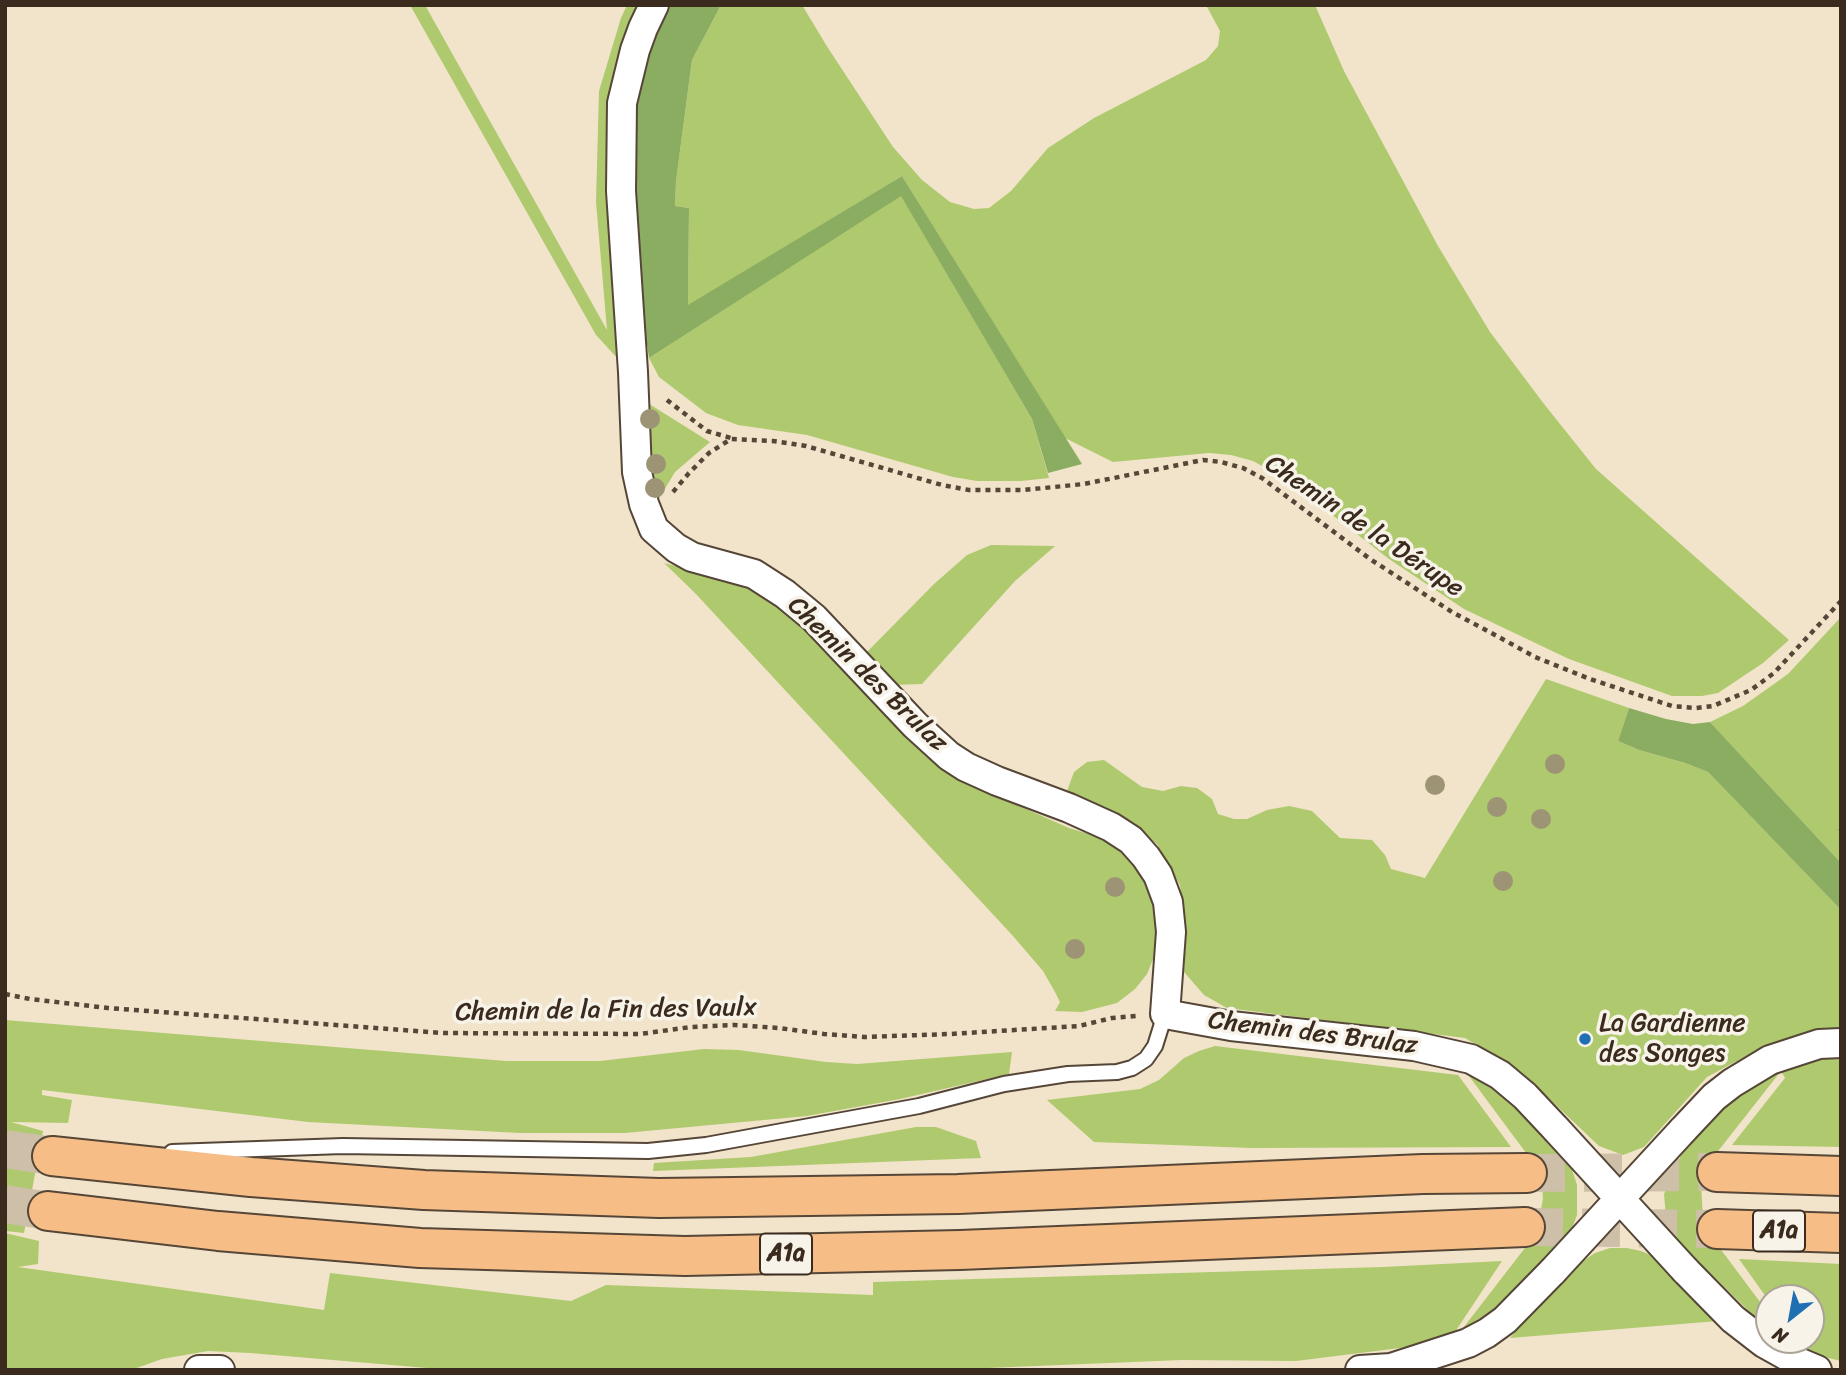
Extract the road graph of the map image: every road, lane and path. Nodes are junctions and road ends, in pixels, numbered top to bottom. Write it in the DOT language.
graph roads {
  1 [pos="654,5"];
  2 [pos="633,372"];
  3 [pos="731,439"];
  4 [pos="654,529"];
  5 [pos="1841,601"];
  6 [pos="5,994"];
  7 [pos="1165,1014"];
  8 [pos="1841,1043"];
  9 [pos="52,1156"];
  10 [pos="1717,1172"];
  11 [pos="1527,1173"];
  12 [pos="1841,1176"];
  13 [pos="1620,1199"];
  14 [pos="48,1211"];
  15 [pos="1525,1227"];
  16 [pos="1717,1229"];
  17 [pos="1841,1233"];
  18 [pos="199,1370"];
  19 [pos="220,1370"];
  20 [pos="1360,1370"];
  21 [pos="1818,1370"];
  1 -- 2 [label="street"];
  2 -- 3 [label="path, Chemin de la Dérupe"];
  2 -- 4 [label="street"];
  3 -- 4 [label="path"];
  3 -- 5 [label="path, Chemin de la Dérupe"];
  4 -- 7 [label="street, Chemin des Brulaz"];
  6 -- 7 [label="path, Chemin de la Fin des Vaulx"];
  7 -- 9 [label="lane"];
  7 -- 13 [label="street, Chemin des Brulaz, bridge"];
  8 -- 13 [label="street, bridge"];
  9 -- 11 [label="highway, A1a"];
  10 -- 12 [label="highway, A1a"];
  13 -- 20 [label="street, bridge"];
  13 -- 21 [label="street, Chemin des Brulaz, bridge"];
  14 -- 15 [label="highway, A1a"];
  16 -- 17 [label="highway, A1a"];
  18 -- 19 [label="street"];
}
